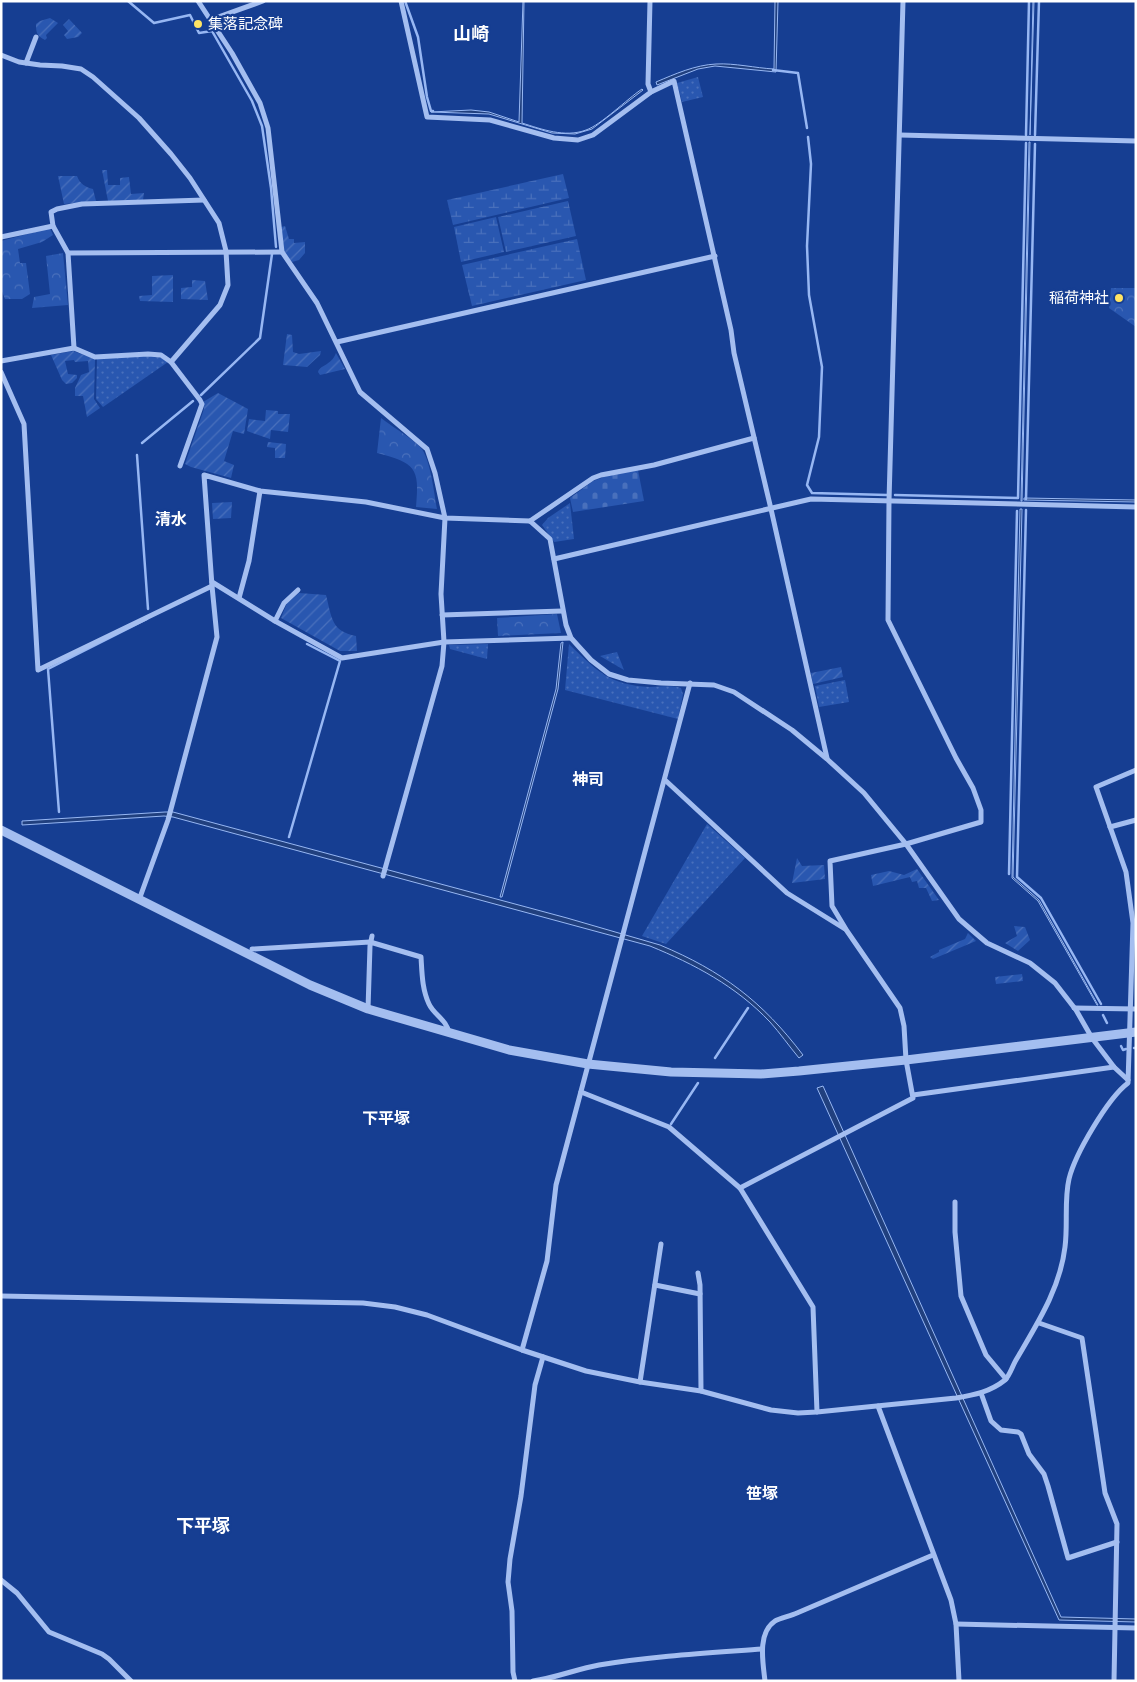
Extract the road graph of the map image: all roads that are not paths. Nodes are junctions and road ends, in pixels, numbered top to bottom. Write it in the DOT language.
graph roads {
  1 [pos="198,1"];
  2 [pos="263,1"];
  3 [pos="401,1"];
  4 [pos="650,1"];
  5 [pos="903,1"];
  6 [pos="210,20"];
  7 [pos="36,37"];
  8 [pos="1,55"];
  9 [pos="26,63"];
  10 [pos="651,92"];
  11 [pos="900,135"];
  12 [pos="1136,141"];
  13 [pos="204,200"];
  14 [pos="53,226"];
  15 [pos="1,237"];
  16 [pos="226,251"];
  17 [pos="282,252"];
  18 [pos="68,253"];
  19 [pos="715,256"];
  20 [pos="337,342"];
  21 [pos="74,348"];
  22 [pos="1,361"];
  23 [pos="171,362"];
  24 [pos="1,372"];
  25 [pos="754,438"];
  26 [pos="180,466"];
  27 [pos="260,491"];
  28 [pos="889,501"];
  29 [pos="1136,507"];
  30 [pos="771,510"];
  31 [pos="445,518"];
  32 [pos="530,521"];
  33 [pos="554,559"];
  34 [pos="212,584"];
  35 [pos="298,590"];
  36 [pos="239,598"];
  37 [pos="562,611"];
  38 [pos="442,615"];
  39 [pos="276,621"];
  40 [pos="571,638"];
  41 [pos="444,642"];
  42 [pos="690,684"];
  43 [pos="827,759"];
  44 [pos="1136,770"];
  45 [pos="665,780"];
  46 [pos="1136,820"];
  47 [pos="1110,826"];
  48 [pos="1,830"];
  49 [pos="906,844"];
  50 [pos="383,876"];
  51 [pos="139,900"];
  52 [pos="847,931"];
  53 [pos="372,936"];
  54 [pos="370,942"];
  55 [pos="252,949"];
  56 [pos="1074,1008"];
  57 [pos="1133,1009"];
  58 [pos="368,1010"];
  59 [pos="1133,1032"];
  60 [pos="449,1033"];
  61 [pos="1092,1038"];
  62 [pos="906,1060"];
  63 [pos="588,1064"];
  64 [pos="1114,1067"];
  65 [pos="1128,1080"];
  66 [pos="581,1092"];
  67 [pos="913,1095"];
  68 [pos="740,1188"];
  69 [pos="955,1202"];
  70 [pos="661,1244"];
  71 [pos="698,1273"];
  72 [pos="655,1285"];
  73 [pos="700,1294"];
  74 [pos="1,1296"];
  75 [pos="1039,1323"];
  76 [pos="522,1350"];
  77 [pos="543,1357"];
  78 [pos="1006,1379"];
  79 [pos="640,1382"];
  80 [pos="701,1391"];
  81 [pos="981,1393"];
  82 [pos="878,1406"];
  83 [pos="817,1412"];
  84 [pos="1117,1542"];
  85 [pos="933,1555"];
  86 [pos="1,1580"];
  87 [pos="956,1624"];
  88 [pos="1114,1627"];
  89 [pos="1136,1628"];
  90 [pos="762,1649"];
  91 [pos="516,1680"];
  92 [pos="131,1681"];
  93 [pos="522,1681"];
  94 [pos="533,1681"];
  95 [pos="765,1681"];
  96 [pos="959,1681"];
  97 [pos="1114,1681"];
  1 -- 6 [label="street"];
  2 -- 6 [label="street"];
  3 -- 10 [label="street"];
  4 -- 10 [label="street"];
  5 -- 11 [label="street"];
  6 -- 17 [label="street"];
  7 -- 9 [label="street"];
  8 -- 9 [label="street"];
  9 -- 13 [label="street"];
  10 -- 19 [label="street"];
  11 -- 12 [label="street"];
  11 -- 28 [label="street"];
  13 -- 14 [label="street"];
  13 -- 16 [label="street"];
  14 -- 15 [label="street"];
  14 -- 18 [label="street"];
  16 -- 17 [label="street"];
  16 -- 18 [label="street"];
  16 -- 23 [label="street"];
  17 -- 20 [label="street"];
  18 -- 21 [label="street"];
  19 -- 20 [label="street"];
  19 -- 25 [label="street"];
  20 -- 31 [label="street"];
  21 -- 22 [label="street"];
  21 -- 23 [label="street"];
  23 -- 26 [label="street"];
  24 -- 34 [label="street"];
  25 -- 30 [label="street"];
  25 -- 32 [label="street"];
  27 -- 31 [label="street"];
  27 -- 34 [label="street"];
  27 -- 36 [label="street"];
  28 -- 29 [label="street"];
  28 -- 30 [label="street"];
  28 -- 49 [label="street"];
  30 -- 33 [label="street"];
  30 -- 43 [label="street"];
  31 -- 32 [label="street"];
  31 -- 38 [label="street"];
  32 -- 33 [label="street"];
  33 -- 37 [label="street"];
  34 -- 36 [label="street"];
  34 -- 51 [label="street"];
  35 -- 39 [label="street"];
  36 -- 39 [label="street"];
  37 -- 38 [label="street"];
  37 -- 40 [label="street"];
  38 -- 41 [label="street"];
  39 -- 41 [label="street"];
  40 -- 41 [label="street"];
  40 -- 42 [label="street"];
  41 -- 50 [label="street"];
  42 -- 43 [label="street"];
  42 -- 45 [label="street"];
  43 -- 49 [label="street"];
  44 -- 47 [label="street"];
  45 -- 52 [label="street"];
  45 -- 63 [label="street"];
  46 -- 47 [label="street"];
  47 -- 57 [label="street"];
  48 -- 51 [label="street"];
  49 -- 52 [label="street"];
  49 -- 56 [label="street"];
  51 -- 58 [label="street"];
  52 -- 62 [label="street"];
  53 -- 54 [label="street"];
  54 -- 55 [label="street"];
  54 -- 58 [label="street"];
  54 -- 60 [label="street"];
  56 -- 57 [label="street"];
  56 -- 61 [label="street"];
  57 -- 59 [label="street"];
  58 -- 60 [label="street"];
  59 -- 61 [label="street"];
  59 -- 65 [label="street"];
  60 -- 63 [label="street"];
  61 -- 62 [label="street"];
  61 -- 64 [label="street"];
  62 -- 63 [label="street"];
  62 -- 67 [label="street"];
  63 -- 66 [label="street"];
  64 -- 65 [label="street"];
  64 -- 67 [label="street"];
  65 -- 75 [label="street"];
  66 -- 68 [label="street"];
  66 -- 76 [label="street"];
  67 -- 68 [label="street"];
  68 -- 83 [label="street"];
  69 -- 78 [label="street"];
  70 -- 72 [label="street"];
  71 -- 73 [label="street"];
  72 -- 73 [label="street"];
  72 -- 79 [label="street"];
  73 -- 80 [label="street"];
  74 -- 76 [label="street"];
  75 -- 78 [label="street"];
  75 -- 84 [label="street"];
  76 -- 77 [label="street"];
  77 -- 79 [label="street"];
  77 -- 91 [label="street"];
  78 -- 81 [label="street"];
  79 -- 80 [label="street"];
  80 -- 83 [label="street"];
  81 -- 82 [label="street"];
  81 -- 84 [label="street"];
  82 -- 83 [label="street"];
  82 -- 85 [label="street"];
  84 -- 88 [label="street"];
  85 -- 87 [label="street"];
  85 -- 90 [label="street"];
  86 -- 92 [label="street"];
  87 -- 88 [label="street"];
  87 -- 96 [label="street"];
  88 -- 89 [label="street"];
  88 -- 97 [label="street"];
  90 -- 94 [label="street"];
  90 -- 95 [label="street"];
  91 -- 93 [label="street"];
}
